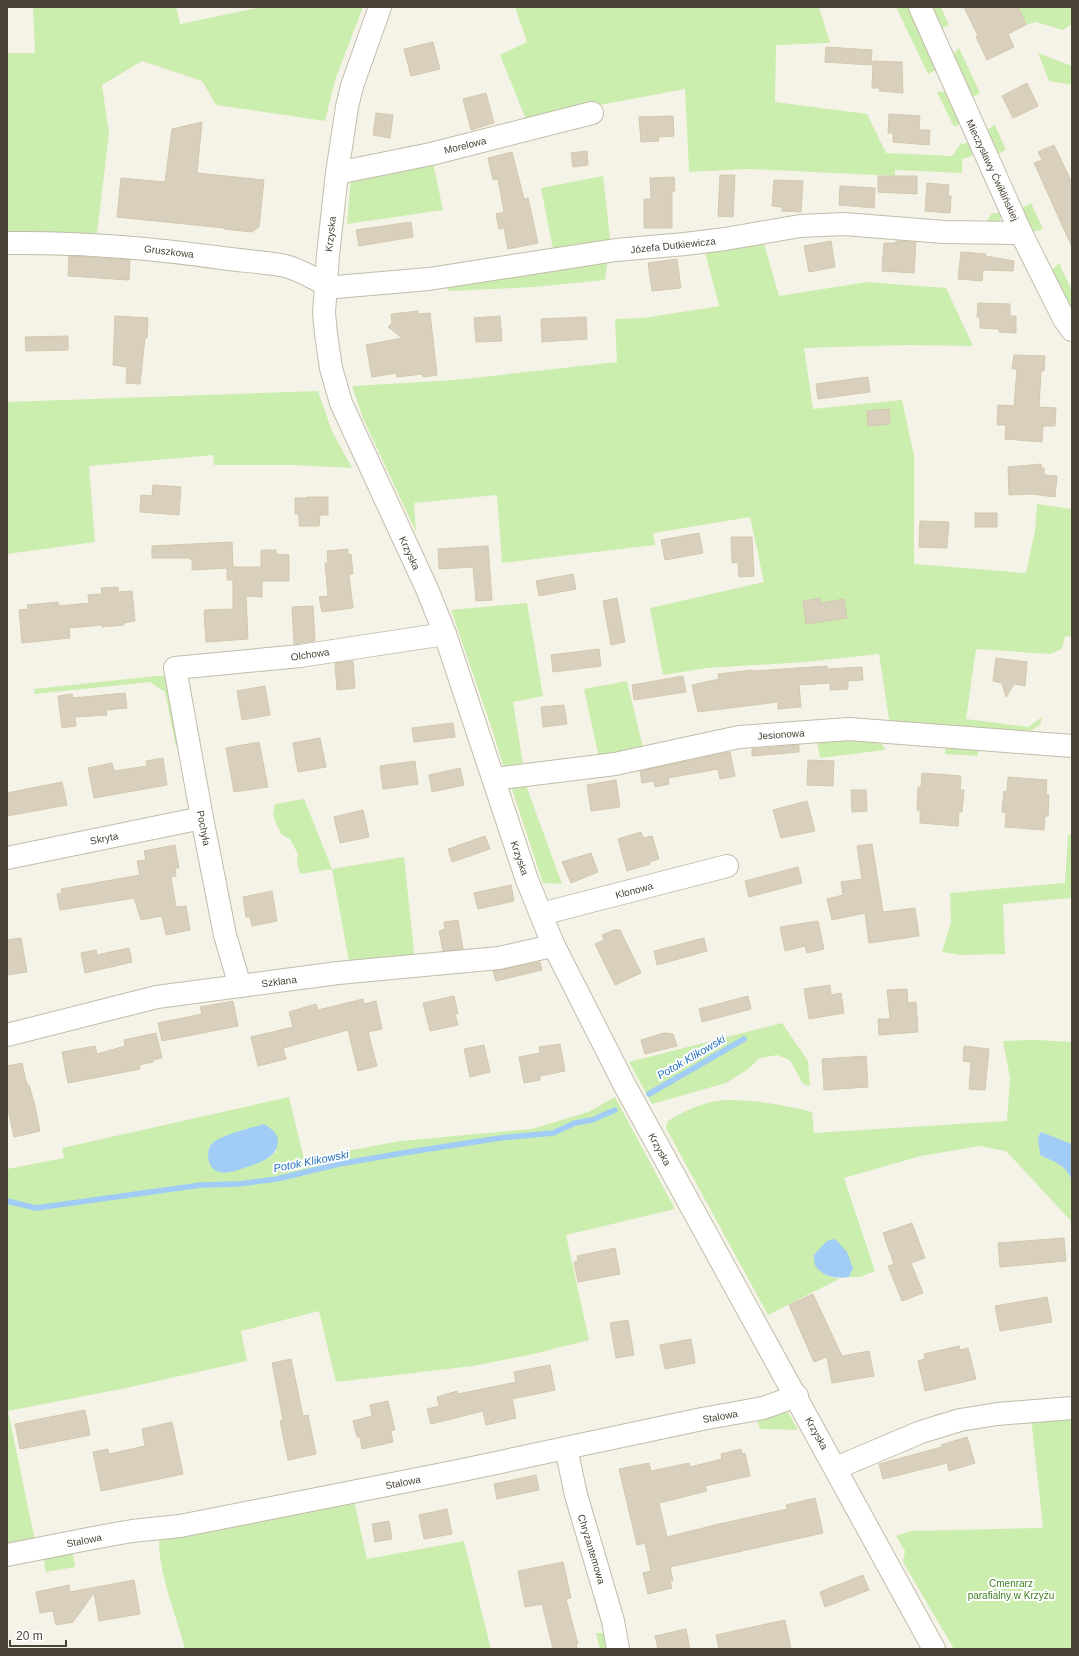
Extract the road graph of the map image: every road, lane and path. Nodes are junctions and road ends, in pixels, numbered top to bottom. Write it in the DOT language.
graph roads {
  1 [pos="380,7"];
  2 [pos="920,7"];
  3 [pos="592,113"];
  4 [pos="337,173"];
  5 [pos="1022,233"];
  6 [pos="7,244"];
  7 [pos="326,285"];
  8 [pos="1072,330"];
  9 [pos="445,634"];
  10 [pos="175,668"];
  11 [pos="1072,746"];
  12 [pos="494,779"];
  13 [pos="202,818"];
  14 [pos="7,858"];
  15 [pos="727,866"];
  16 [pos="541,914"];
  17 [pos="553,944"];
  18 [pos="240,986"];
  19 [pos="7,1035"];
  20 [pos="797,1396"];
  21 [pos="1072,1408"];
  22 [pos="566,1448"];
  23 [pos="836,1468"];
  24 [pos="7,1555"];
  25 [pos="618,1649"];
  26 [pos="934,1649"];
  1 -- 4 [label="street, Krzyska"];
  2 -- 5 [label="street, Mieczysławy Ćwiklińskiej"];
  3 -- 4 [label="street, Morelowa"];
  4 -- 7 [label="street, Krzyska"];
  5 -- 7 [label="street, Józefa Dutkiewicza"];
  5 -- 8 [label="street, Mieczysławy Ćwiklińskiej"];
  6 -- 7 [label="street, Gruszkowa"];
  7 -- 9 [label="street, Krzyska"];
  9 -- 10 [label="street, Olchowa"];
  9 -- 12 [label="street, Krzyska"];
  10 -- 13 [label="street, Pochyła"];
  11 -- 12 [label="street, Jesionowa"];
  12 -- 16 [label="street, Krzyska"];
  13 -- 14 [label="street, Skryta"];
  13 -- 18 [label="street, Pochyła"];
  15 -- 16 [label="street, Klonowa"];
  16 -- 17 [label="street, Krzyska"];
  17 -- 18 [label="street, Szklana"];
  17 -- 20 [label="street, Krzyska"];
  18 -- 19 [label="street, Szklana"];
  20 -- 22 [label="street, Stalowa"];
  20 -- 23 [label="street, Krzyska"];
  21 -- 23 [label="street"];
  22 -- 24 [label="street, Stalowa"];
  22 -- 25 [label="street, Chryzantemowa"];
  23 -- 26 [label="street, Krzyska"];
}
